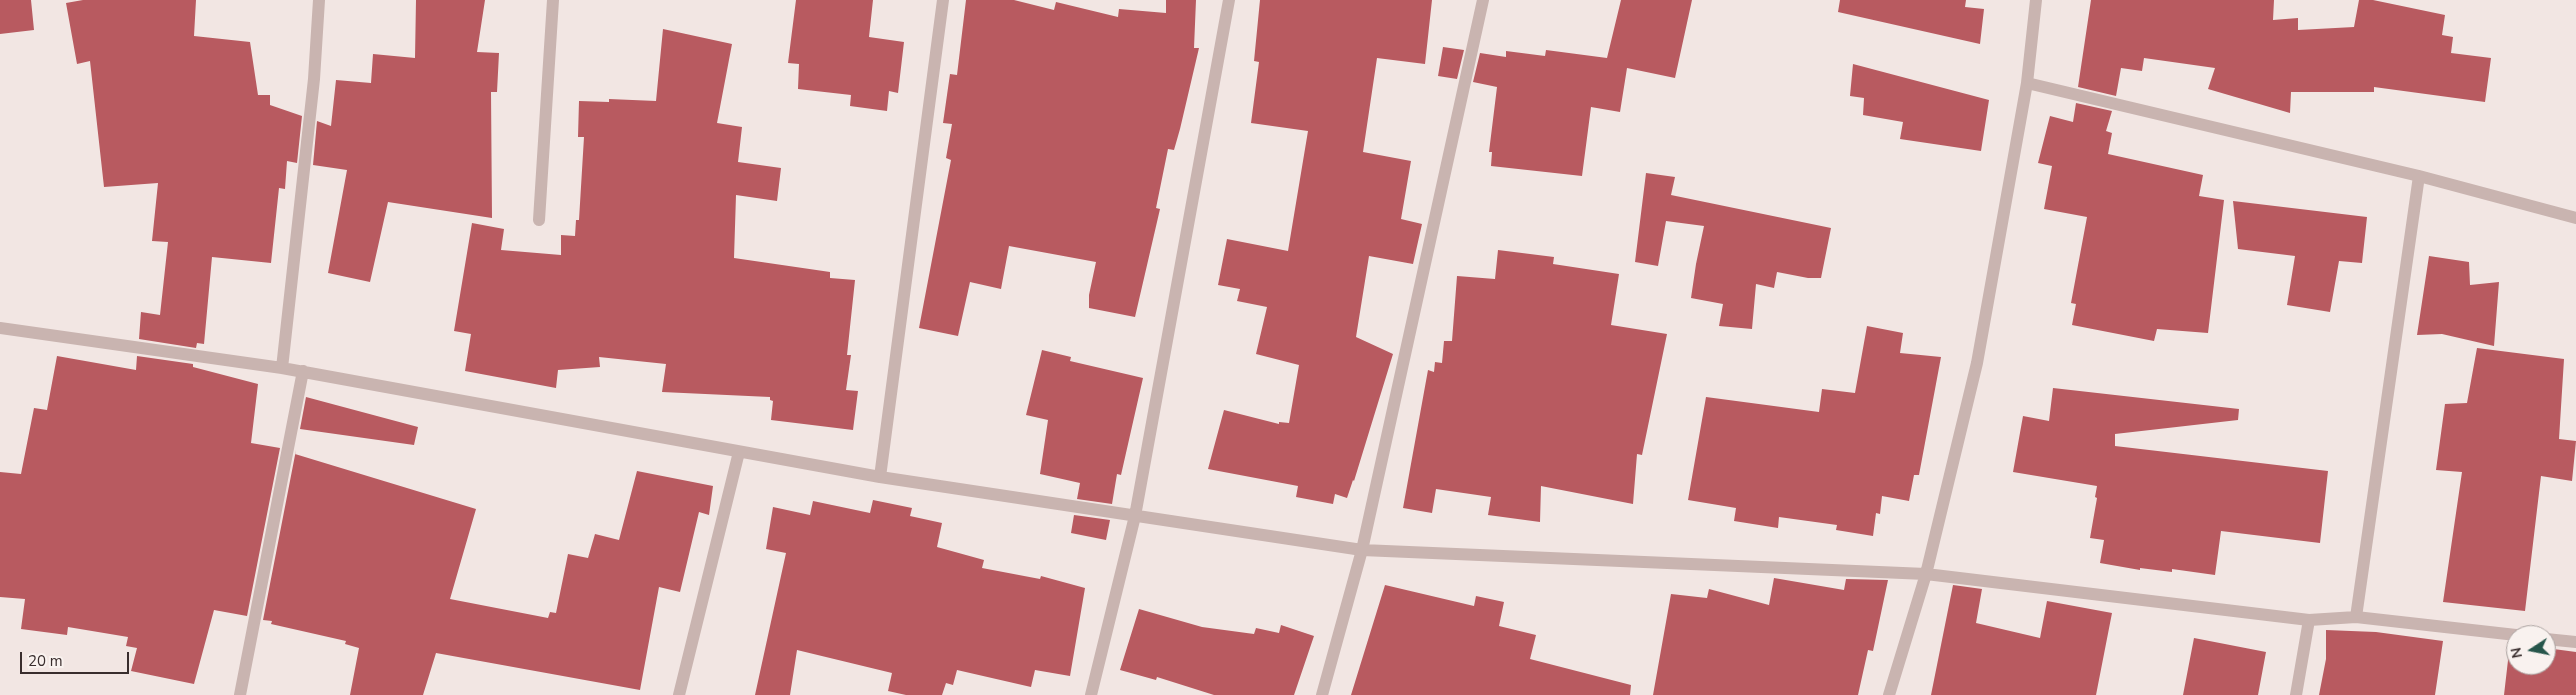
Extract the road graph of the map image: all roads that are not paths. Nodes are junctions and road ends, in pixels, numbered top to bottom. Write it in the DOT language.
graph roads {
  1 [pos="319,0"];
  2 [pos="553,0"];
  3 [pos="943,0"];
  4 [pos="1229,0"];
  5 [pos="1483,0"];
  6 [pos="2036,0"];
  7 [pos="2027,83"];
  8 [pos="2418,176"];
  9 [pos="2576,218"];
  10 [pos="539,220"];
  11 [pos="0,328"];
  12 [pos="282,368"];
  13 [pos="303,372"];
  14 [pos="739,452"];
  15 [pos="880,476"];
  16 [pos="1135,516"];
  17 [pos="1362,550"];
  18 [pos="1926,574"];
  19 [pos="2356,617"];
  20 [pos="2309,620"];
  21 [pos="2506,634"];
  22 [pos="2556,639"];
  23 [pos="2576,642"];
  24 [pos="240,695"];
  25 [pos="679,695"];
  26 [pos="1091,695"];
  27 [pos="1322,695"];
  28 [pos="1889,695"];
  29 [pos="2296,695"];
  1 -- 12 [label="street"];
  2 -- 10 [label="street"];
  3 -- 15 [label="street"];
  4 -- 16 [label="street"];
  5 -- 17 [label="street"];
  6 -- 7 [label="street"];
  7 -- 8 [label="street"];
  7 -- 18 [label="street"];
  8 -- 9 [label="street"];
  8 -- 19 [label="street"];
  11 -- 12 [label="street"];
  12 -- 13 [label="street"];
  13 -- 14 [label="street"];
  13 -- 24 [label="street"];
  14 -- 15 [label="street"];
  14 -- 25 [label="street"];
  15 -- 16 [label="street"];
  16 -- 17 [label="street"];
  16 -- 26 [label="street"];
  17 -- 18 [label="street"];
  17 -- 27 [label="street"];
  18 -- 20 [label="street"];
  18 -- 28 [label="street"];
  19 -- 20 [label="street"];
  19 -- 21 [label="street"];
  20 -- 29 [label="street"];
  22 -- 23 [label="street"];
}
